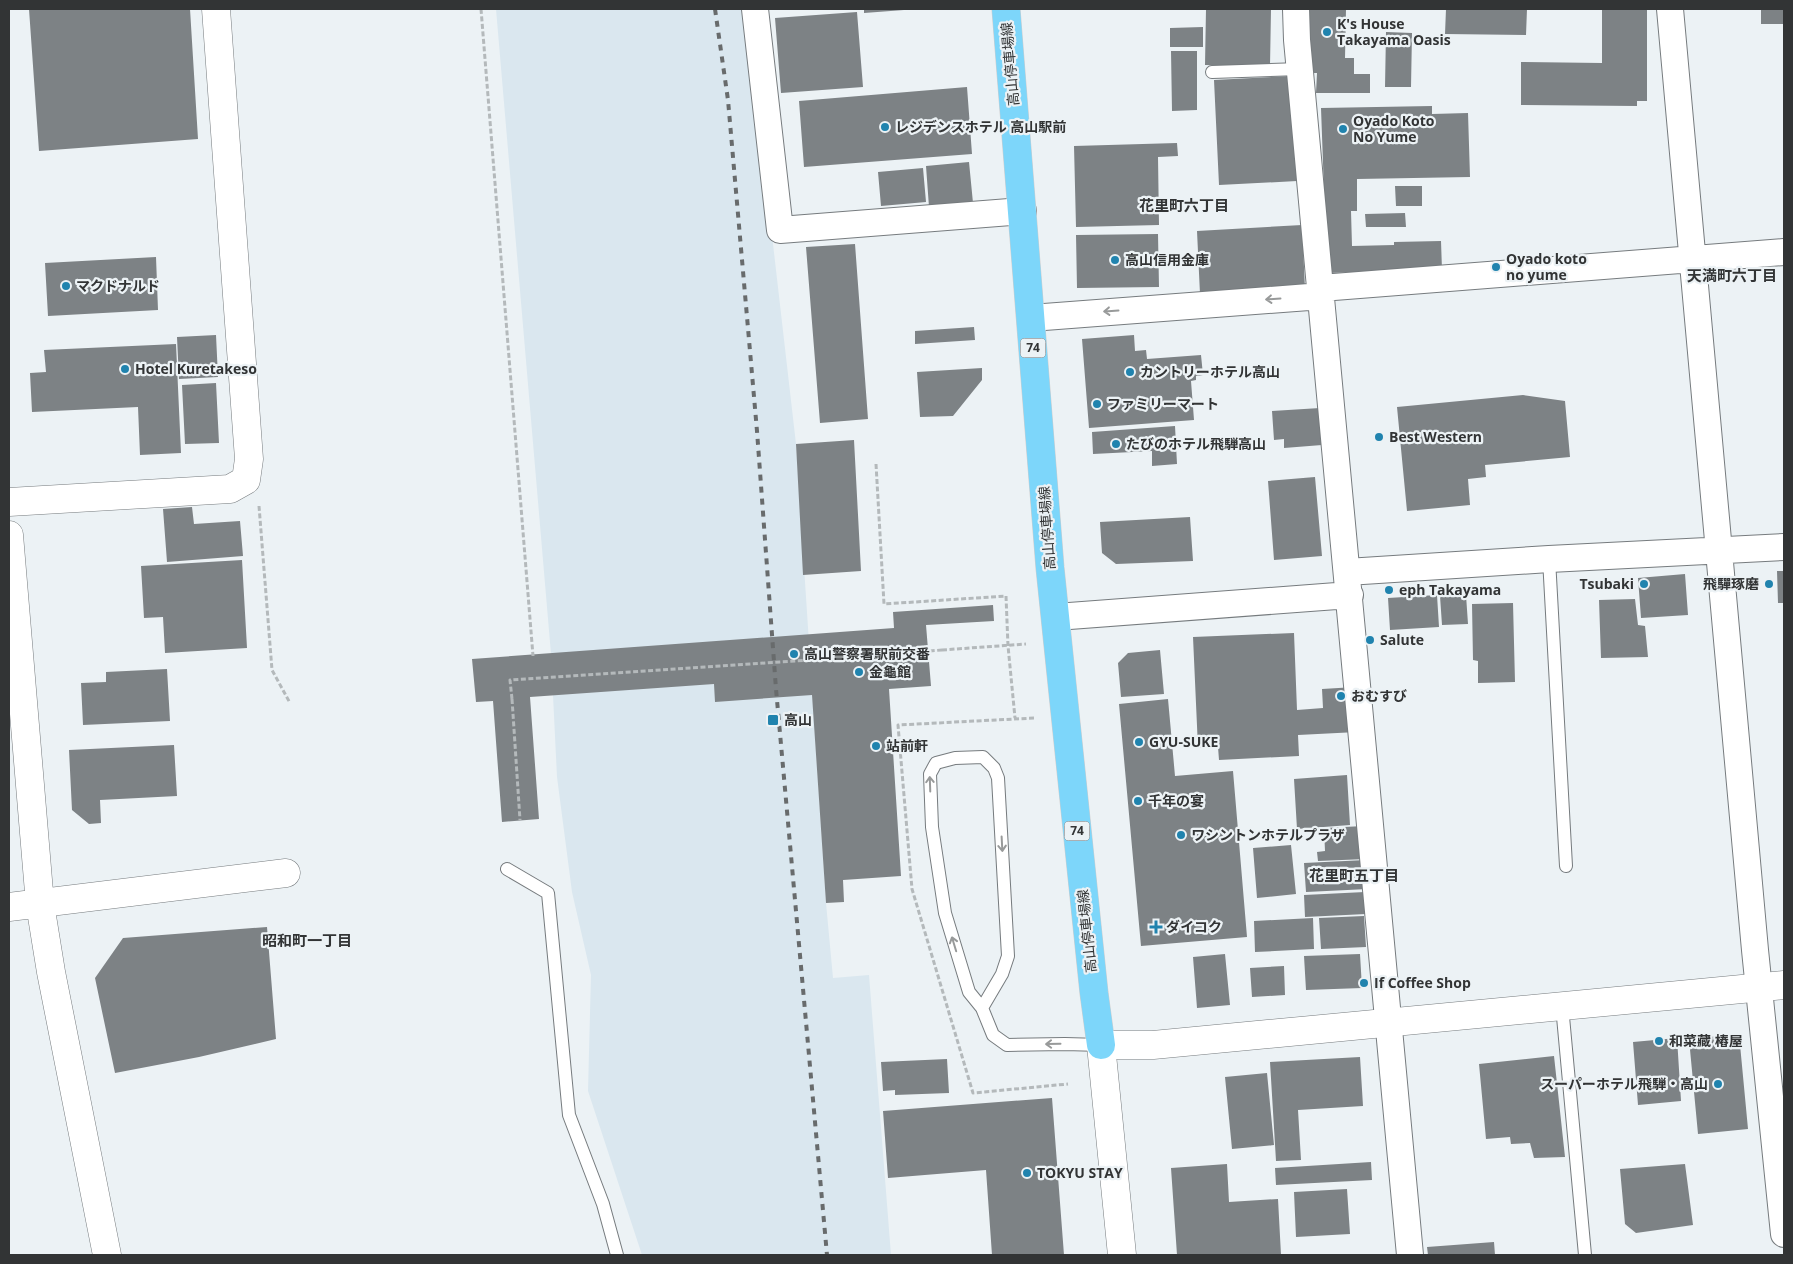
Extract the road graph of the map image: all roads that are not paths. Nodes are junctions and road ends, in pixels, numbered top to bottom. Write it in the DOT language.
graph roads {
  1 [pos="216,9"];
  2 [pos="755,9"];
  3 [pos="1006,9"];
  4 [pos="1296,9"];
  5 [pos="1670,9"];
  6 [pos="1300,70"];
  7 [pos="1212,72"];
  8 [pos="1022,210"];
  9 [pos="1784,252"];
  10 [pos="1692,258"];
  11 [pos="1321,292"];
  12 [pos="1031,318"];
  13 [pos="9,502"];
  14 [pos="9,535"];
  15 [pos="1784,547"];
  16 [pos="1720,550"];
  17 [pos="1549,559"];
  18 [pos="1348,583"];
  19 [pos="1056,617"];
  20 [pos="1566,866"];
  21 [pos="507,869"];
  22 [pos="286,873"];
  23 [pos="40,904"];
  24 [pos="9,907"];
  25 [pos="1772,986"];
  26 [pos="1562,1006"];
  27 [pos="982,1008"];
  28 [pos="1389,1023"];
  29 [pos="1101,1045"];
  30 [pos="1784,1234"];
  31 [pos="107,1255"];
  32 [pos="616,1255"];
  33 [pos="1122,1255"];
  34 [pos="1410,1255"];
  35 [pos="1585,1255"];
  1 -- 13 [label="street"];
  2 -- 8 [label="street"];
  3 -- 8 [label="main road, 高山停車場線 / 74"];
  4 -- 6 [label="street"];
  5 -- 10 [label="street"];
  6 -- 7 [label="lane"];
  6 -- 11 [label="street"];
  8 -- 12 [label="main road, 高山停車場線 / 74"];
  9 -- 10 [label="street"];
  10 -- 11 [label="street"];
  10 -- 16 [label="street"];
  11 -- 12 [label="street, one-way"];
  11 -- 18 [label="street"];
  12 -- 19 [label="main road, 高山停車場線 / 74"];
  14 -- 23 [label="street"];
  15 -- 16 [label="street"];
  16 -- 17 [label="street"];
  16 -- 25 [label="street"];
  17 -- 18 [label="street"];
  17 -- 20 [label="lane"];
  18 -- 19 [label="street"];
  18 -- 28 [label="street"];
  19 -- 29 [label="main road, 高山停車場線 / 74"];
  21 -- 32 [label="lane"];
  22 -- 23 [label="street"];
  23 -- 24 [label="street"];
  23 -- 31 [label="street"];
  25 -- 26 [label="street"];
  25 -- 30 [label="street"];
  26 -- 28 [label="street"];
  26 -- 35 [label="lane"];
  27 -- 27 [label="lane, one-way"];
  29 -- 27 [label="lane, one-way"];
  28 -- 29 [label="street"];
  28 -- 34 [label="street"];
  29 -- 33 [label="street"];
}
